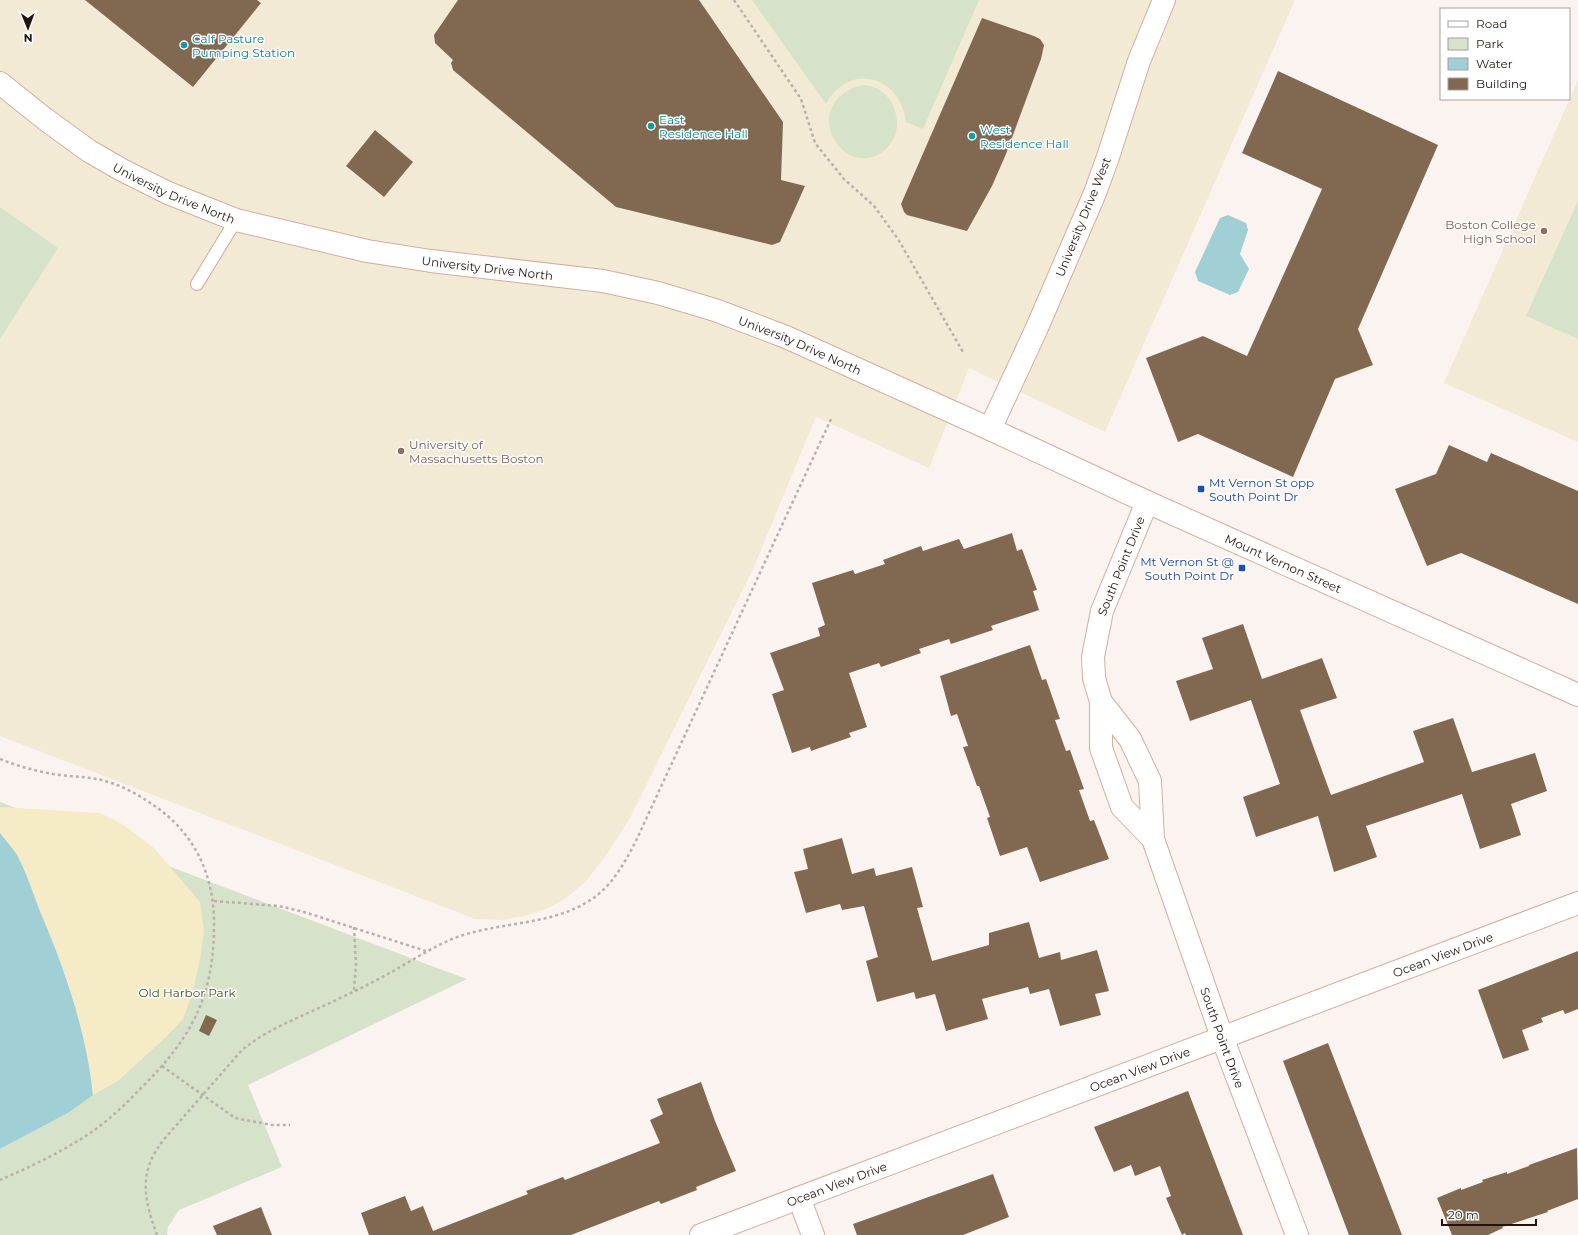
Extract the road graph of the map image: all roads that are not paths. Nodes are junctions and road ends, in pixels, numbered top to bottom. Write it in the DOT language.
graph roads {
  1 [pos="1164,0"];
  2 [pos="0,83"];
  3 [pos="236,220"];
  4 [pos="197,284"];
  5 [pos="990,429"];
  6 [pos="1147,502"];
  7 [pos="1578,695"];
  8 [pos="1101,702"];
  9 [pos="1153,839"];
  10 [pos="1578,902"];
  11 [pos="1222,1037"];
  12 [pos="799,1198"];
  13 [pos="702,1235"];
  14 [pos="813,1235"];
  15 [pos="1297,1235"];
  1 -- 5 [label="street, University Drive West"];
  2 -- 3 [label="street, University Drive North"];
  3 -- 4 [label="lane"];
  3 -- 5 [label="street, University Drive North"];
  5 -- 6 [label="street, Mount Vernon Street"];
  6 -- 7 [label="street, Mount Vernon Street"];
  6 -- 8 [label="street, South Point Drive"];
  8 -- 9 [label="street, South Point Drive"];
  8 -- 9 [label="street, South Point Drive"];
  9 -- 11 [label="street, South Point Drive"];
  10 -- 11 [label="street, Ocean View Drive"];
  11 -- 12 [label="street, Ocean View Drive"];
  11 -- 15 [label="street, South Point Drive"];
  12 -- 13 [label="street, Ocean View Drive"];
  12 -- 14 [label="street"];
}
